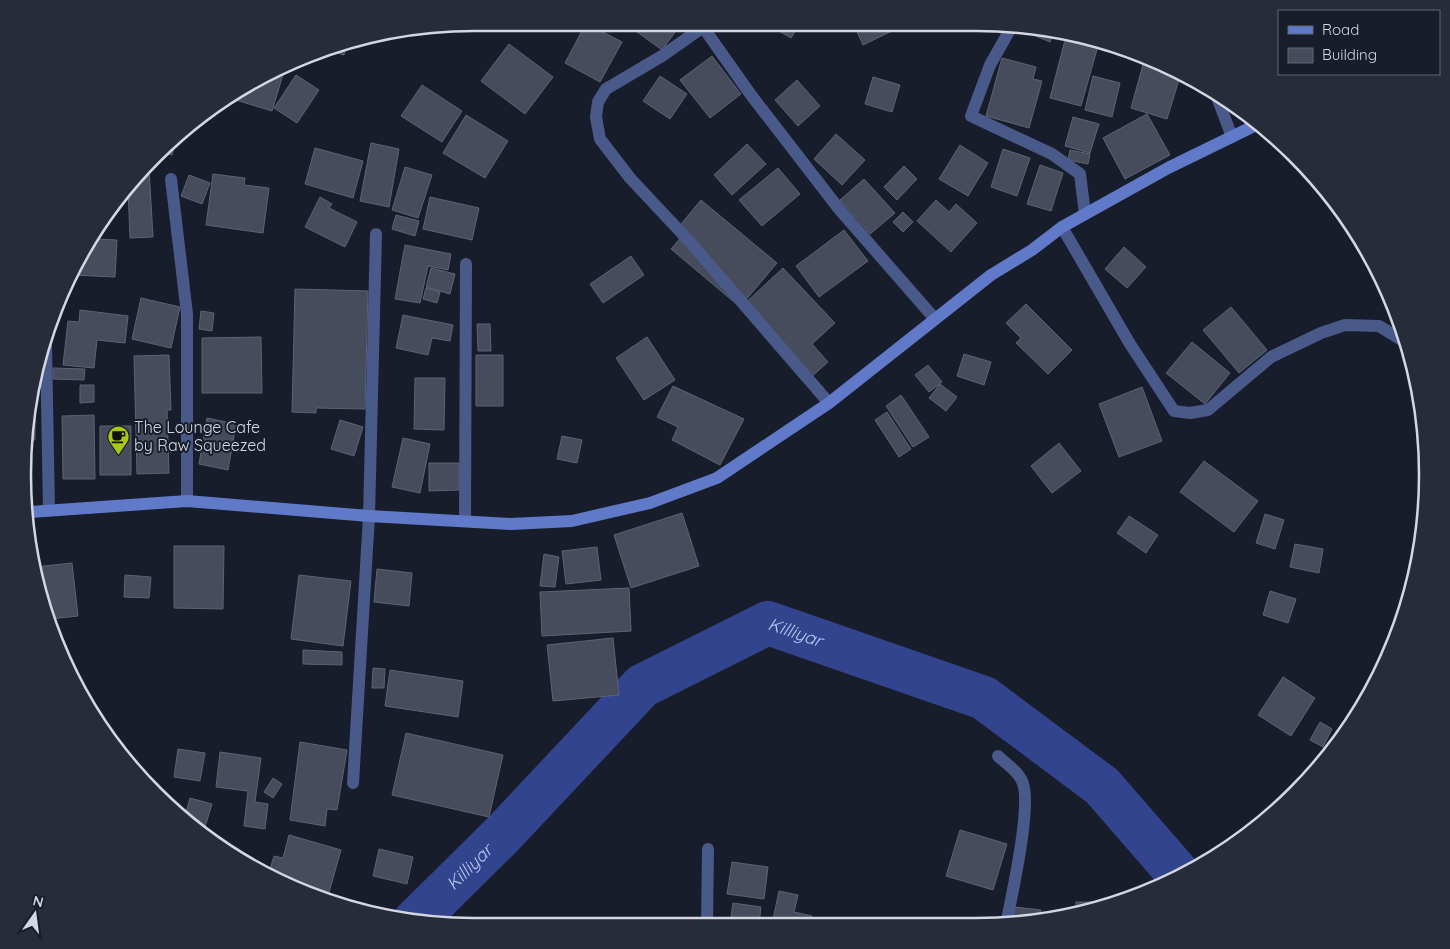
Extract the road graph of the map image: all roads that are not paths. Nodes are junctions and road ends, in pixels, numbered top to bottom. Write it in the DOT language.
graph roads {
  1 [pos="698,31"];
  2 [pos="708,31"];
  3 [pos="1008,32"];
  4 [pos="1220,105"];
  5 [pos="1251,128"];
  6 [pos="1232,137"];
  7 [pos="171,179"];
  8 [pos="1085,214"];
  9 [pos="1062,228"];
  10 [pos="376,234"];
  11 [pos="466,264"];
  12 [pos="935,319"];
  13 [pos="1396,337"];
  14 [pos="46,359"];
  15 [pos="829,403"];
  16 [pos="187,501"];
  17 [pos="49,510"];
  18 [pos="33,512"];
  19 [pos="369,516"];
  20 [pos="465,521"];
  21 [pos="998,756"];
  22 [pos="353,783"];
  23 [pos="708,849"];
  24 [pos="1008,917"];
  25 [pos="707,918"];
  1 -- 15 [label="street"];
  2 -- 12 [label="street"];
  3 -- 8 [label="street"];
  4 -- 6 [label="street"];
  5 -- 6 [label="street"];
  6 -- 8 [label="street"];
  7 -- 16 [label="street"];
  8 -- 9 [label="street"];
  9 -- 12 [label="street"];
  9 -- 13 [label="street"];
  10 -- 19 [label="street"];
  11 -- 20 [label="street"];
  12 -- 15 [label="street"];
  14 -- 17 [label="street"];
  15 -- 20 [label="street"];
  16 -- 17 [label="street"];
  16 -- 19 [label="street"];
  17 -- 18 [label="street"];
  19 -- 20 [label="street"];
  19 -- 22 [label="street"];
  21 -- 24 [label="street"];
  23 -- 25 [label="street"];
}
